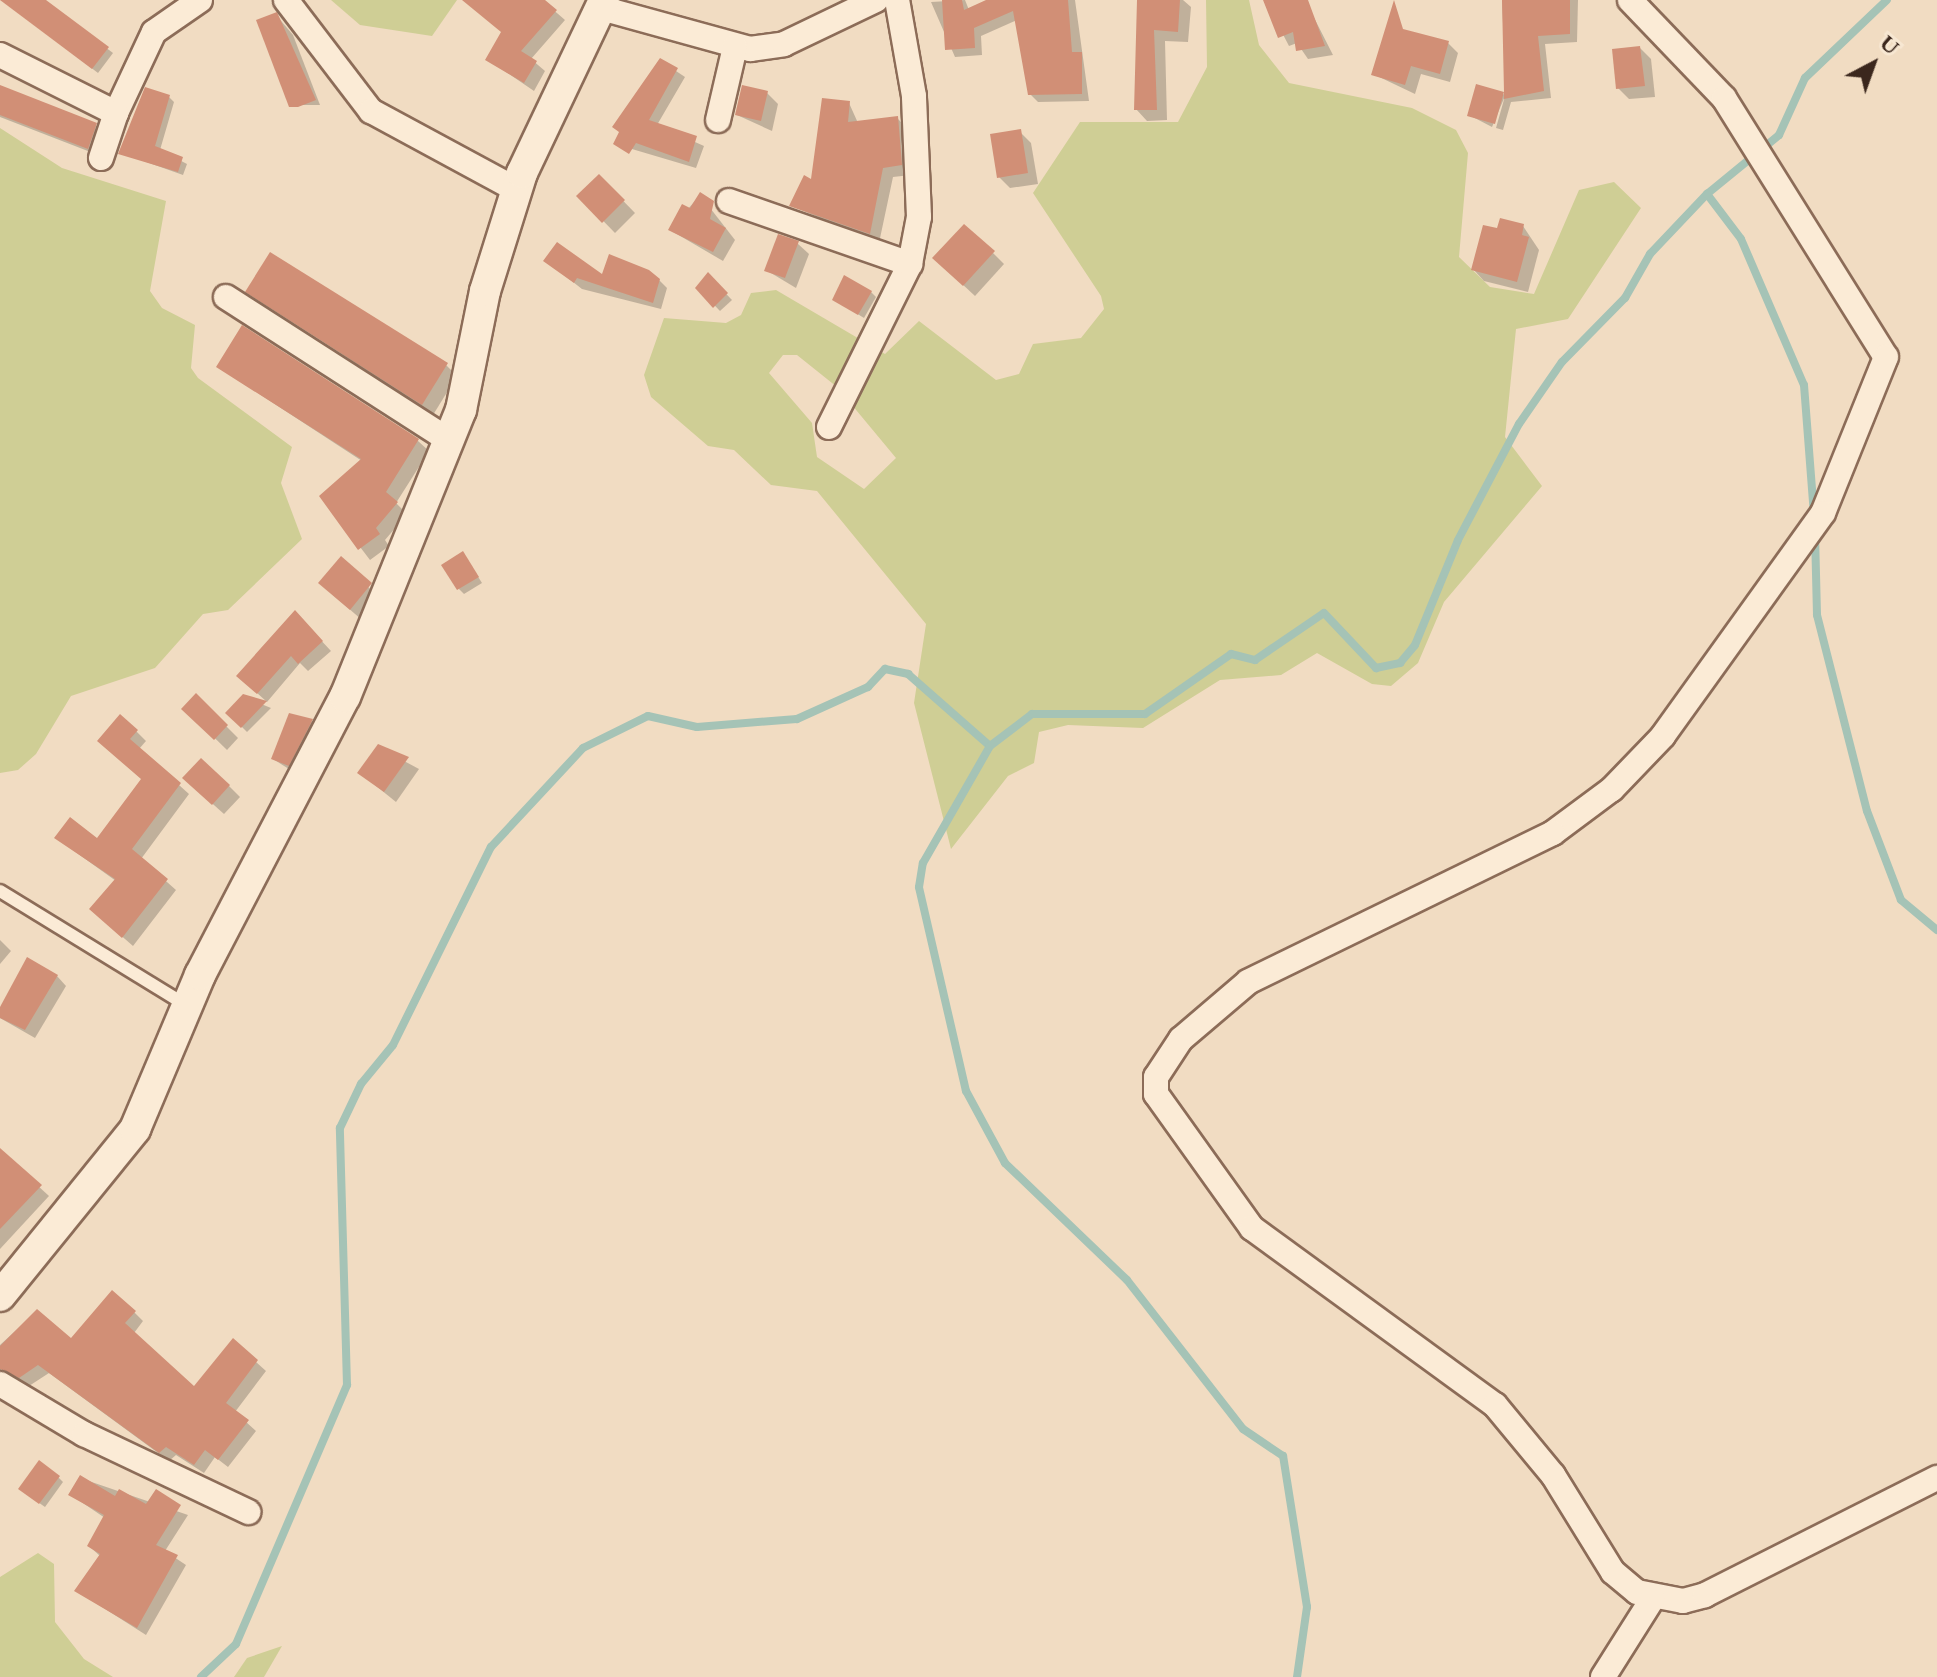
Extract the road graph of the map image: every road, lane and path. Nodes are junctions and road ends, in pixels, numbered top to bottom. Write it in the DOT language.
graph roads {
  1 [pos="200,0"];
  2 [pos="286,0"];
  3 [pos="876,0"];
  4 [pos="897,0"];
  5 [pos="1630,0"];
  6 [pos="603,4"];
  7 [pos="735,47"];
  8 [pos="0,55"];
  9 [pos="116,113"];
  10 [pos="718,120"];
  11 [pos="101,158"];
  12 [pos="517,190"];
  13 [pos="729,201"];
  14 [pos="910,264"];
  15 [pos="226,297"];
  16 [pos="829,427"];
  17 [pos="447,439"];
  18 [pos="0,891"];
  19 [pos="191,1008"];
  20 [pos="0,1296"];
  21 [pos="0,1384"];
  22 [pos="1937,1478"];
  23 [pos="248,1512"];
  24 [pos="1653,1598"];
  25 [pos="1603,1677"];
  1 -- 9 [label="street"];
  2 -- 12 [label="street"];
  3 -- 7 [label="street"];
  4 -- 14 [label="street"];
  5 -- 24 [label="street"];
  6 -- 7 [label="street"];
  6 -- 12 [label="street"];
  7 -- 10 [label="street"];
  8 -- 9 [label="street"];
  9 -- 11 [label="street"];
  12 -- 17 [label="street"];
  13 -- 14 [label="street"];
  14 -- 16 [label="street"];
  15 -- 17 [label="street"];
  17 -- 19 [label="street"];
  18 -- 19 [label="lane"];
  19 -- 20 [label="street"];
  21 -- 23 [label="street"];
  22 -- 24 [label="street"];
  24 -- 25 [label="street"];
}
